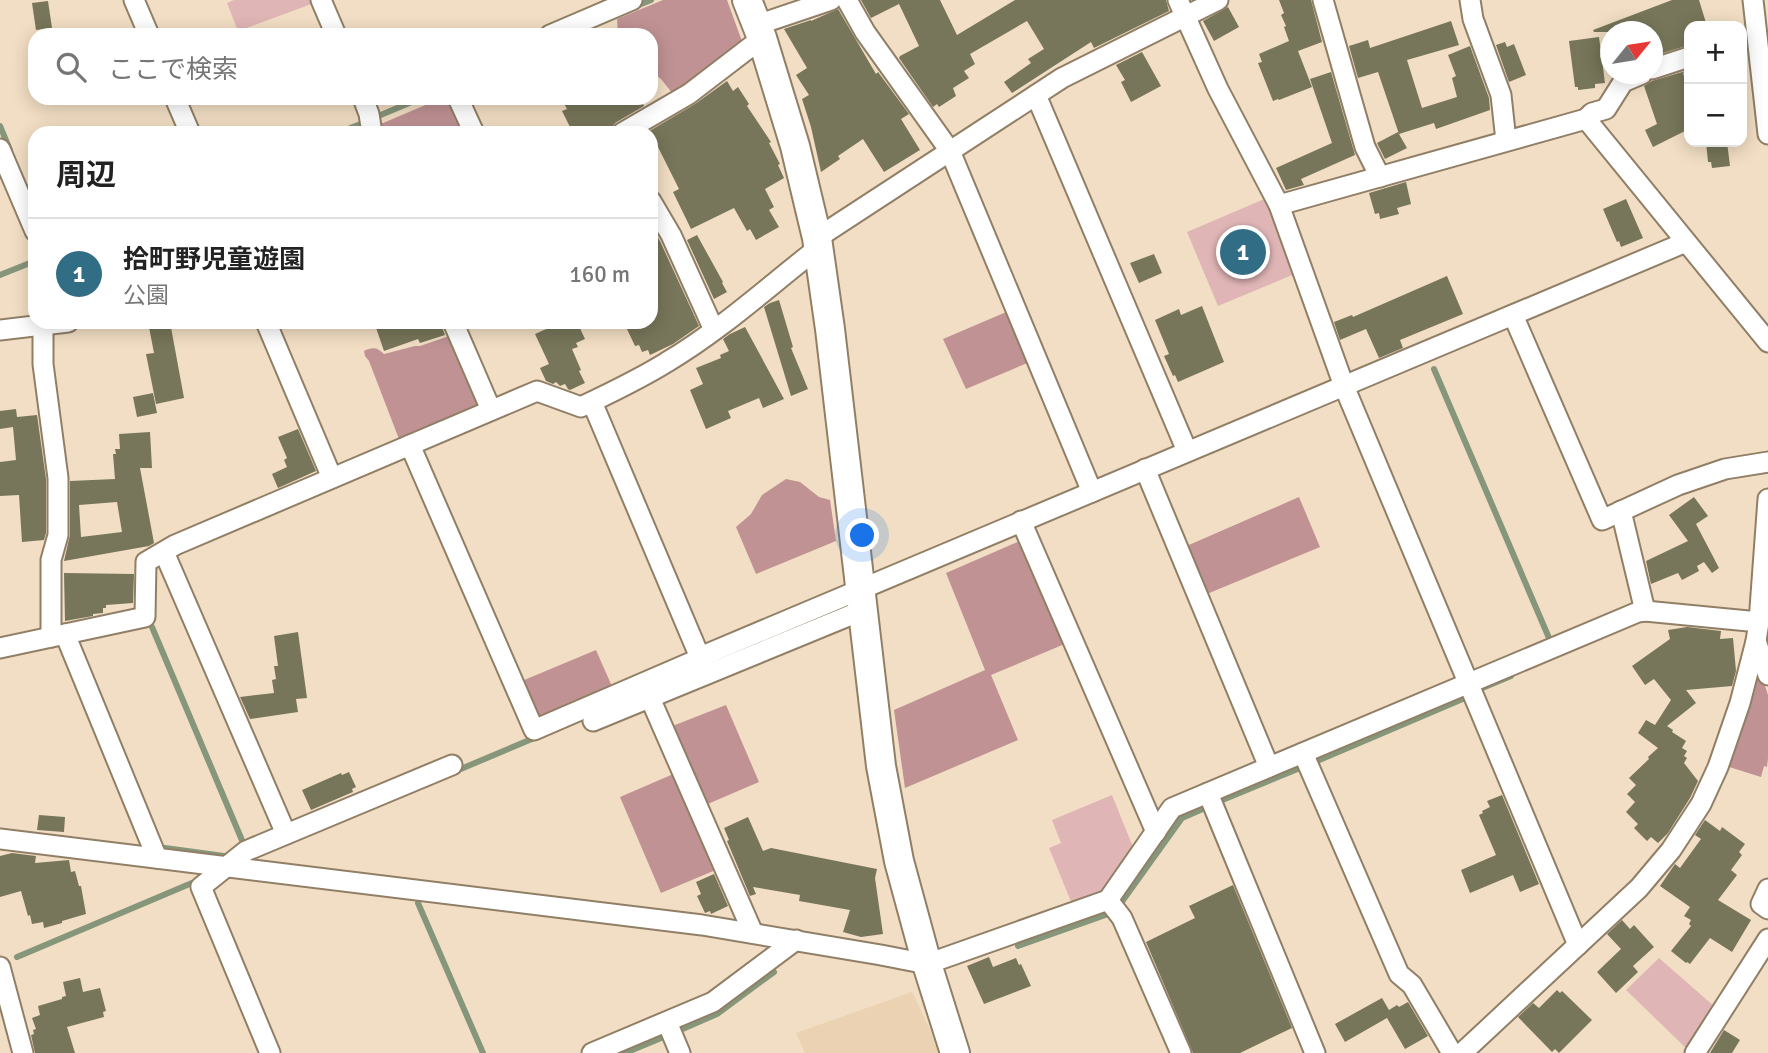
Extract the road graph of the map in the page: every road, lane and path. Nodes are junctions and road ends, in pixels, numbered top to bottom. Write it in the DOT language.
graph roads {
  1 [pos="134,0"];
  2 [pos="321,0"];
  3 [pos="632,0"];
  4 [pos="831,0"];
  5 [pos="847,0"];
  6 [pos="1218,0"];
  7 [pos="1323,0"];
  8 [pos="1470,0"];
  9 [pos="1753,0"];
  10 [pos="599,6"];
  11 [pos="1182,8"];
  12 [pos="755,21"];
  13 [pos="146,28"];
  14 [pos="333,28"];
  15 [pos="562,28"];
  16 [pos="1750,43"];
  17 [pos="1684,59"];
  18 [pos="1663,66"];
  19 [pos="1622,84"];
  20 [pos="1036,95"];
  21 [pos="178,105"];
  22 [pos="366,105"];
  23 [pos="461,105"];
  24 [pos="1586,119"];
  25 [pos="187,126"];
  26 [pos="371,126"];
  27 [pos="471,126"];
  28 [pos="634,126"];
  29 [pos="1768,134"];
  30 [pos="1506,141"];
  31 [pos="0,149"];
  32 [pos="950,151"];
  33 [pos="1380,177"];
  34 [pos="1279,205"];
  35 [pos="658,213"];
  36 [pos="28,215"];
  37 [pos="1686,242"];
  38 [pos="817,243"];
  39 [pos="1513,315"];
  40 [pos="28,327"];
  41 [pos="43,329"];
  42 [pos="269,329"];
  43 [pos="456,329"];
  44 [pos="0,330"];
  45 [pos="714,330"];
  46 [pos="1768,342"];
  47 [pos="1344,386"];
  48 [pos="592,402"];
  49 [pos="491,410"];
  50 [pos="410,445"];
  51 [pos="1187,452"];
  52 [pos="1768,462"];
  53 [pos="1145,469"];
  54 [pos="332,478"];
  55 [pos="1092,492"];
  56 [pos="1768,499"];
  57 [pos="1620,511"];
  58 [pos="1021,521"];
  59 [pos="164,551"];
  60 [pos="861,599"];
  61 [pos="1645,611"];
  62 [pos="1757,631"];
  63 [pos="58,636"];
  64 [pos="0,648"];
  65 [pos="703,663"];
  66 [pos="1768,675"];
  67 [pos="1469,683"];
  68 [pos="650,698"];
  69 [pos="593,721"];
  70 [pos="1303,753"];
  71 [pos="452,765"];
  72 [pos="1269,767"];
  73 [pos="1208,793"];
  74 [pos="1156,832"];
  75 [pos="286,834"];
  76 [pos="0,839"];
  77 [pos="157,858"];
  78 [pos="226,866"];
  79 [pos="1768,890"];
  80 [pos="1108,900"];
  81 [pos="1768,909"];
  82 [pos="753,933"];
  83 [pos="1768,939"];
  84 [pos="796,940"];
  85 [pos="1578,945"];
  86 [pos="927,964"];
  87 [pos="0,967"];
  88 [pos="667,1022"];
  89 [pos="23,1053"];
  90 [pos="270,1053"];
  91 [pos="592,1053"];
  92 [pos="680,1053"];
  93 [pos="955,1053"];
  94 [pos="1181,1053"];
  95 [pos="1315,1053"];
  96 [pos="1452,1053"];
  97 [pos="1462,1053"];
  98 [pos="1695,1053"];
  1 -- 13 [label="street"];
  2 -- 14 [label="street"];
  3 -- 10 [label="street"];
  4 -- 12 [label="street"];
  5 -- 32 [label="street"];
  6 -- 11 [label="street"];
  7 -- 33 [label="street"];
  8 -- 30 [label="street"];
  9 -- 16 [label="street"];
  10 -- 15 [label="street"];
  11 -- 20 [label="street"];
  11 -- 34 [label="street"];
  12 -- 28 [label="street"];
  12 -- 38 [label="street"];
  16 -- 29 [label="street"];
  17 -- 18 [label="street"];
  19 -- 24 [label="street"];
  20 -- 32 [label="street"];
  20 -- 51 [label="street"];
  21 -- 25 [label="street"];
  22 -- 26 [label="street"];
  23 -- 27 [label="street"];
  24 -- 30 [label="street"];
  24 -- 37 [label="street"];
  30 -- 33 [label="street"];
  31 -- 36 [label="street"];
  32 -- 38 [label="street"];
  32 -- 55 [label="street"];
  33 -- 34 [label="street"];
  34 -- 47 [label="street"];
  35 -- 45 [label="street"];
  37 -- 39 [label="street"];
  37 -- 46 [label="street"];
  38 -- 45 [label="street"];
  38 -- 60 [label="street"];
  39 -- 47 [label="street"];
  39 -- 57 [label="street"];
  40 -- 44 [label="street"];
  41 -- 63 [label="street"];
  42 -- 54 [label="street"];
  43 -- 49 [label="street"];
  45 -- 48 [label="street"];
  47 -- 51 [label="street"];
  47 -- 67 [label="street"];
  48 -- 49 [label="street"];
  48 -- 65 [label="street"];
  49 -- 50 [label="street"];
  50 -- 54 [label="street"];
  50 -- 65 [label="street"];
  51 -- 53 [label="street"];
  52 -- 57 [label="street"];
  53 -- 55 [label="street"];
  53 -- 72 [label="street"];
  54 -- 59 [label="street"];
  55 -- 58 [label="street"];
  56 -- 62 [label="street"];
  57 -- 61 [label="street"];
  58 -- 60 [label="street"];
  58 -- 74 [label="street"];
  59 -- 63 [label="street"];
  59 -- 75 [label="street"];
  60 -- 65 [label="street"];
  60 -- 86 [label="street"];
  61 -- 62 [label="street"];
  61 -- 67 [label="street"];
  62 -- 66 [label="street"];
  62 -- 85 [label="street"];
  63 -- 64 [label="street"];
  63 -- 77 [label="street"];
  65 -- 68 [label="street"];
  67 -- 70 [label="street"];
  67 -- 85 [label="street"];
  68 -- 69 [label="street"];
  68 -- 82 [label="street"];
  70 -- 72 [label="street"];
  70 -- 96 [label="street"];
  71 -- 75 [label="street"];
  72 -- 73 [label="street"];
  73 -- 74 [label="street"];
  73 -- 95 [label="street"];
  74 -- 80 [label="street"];
  75 -- 78 [label="street"];
  76 -- 77 [label="street"];
  77 -- 78 [label="street"];
  78 -- 82 [label="street"];
  78 -- 90 [label="street"];
  79 -- 81 [label="street"];
  80 -- 86 [label="street"];
  80 -- 94 [label="street"];
  82 -- 84 [label="street"];
  83 -- 98 [label="street"];
  84 -- 86 [label="street"];
  84 -- 88 [label="street"];
  85 -- 97 [label="street"];
  86 -- 93 [label="street"];
  87 -- 89 [label="street"];
  88 -- 91 [label="street"];
  88 -- 92 [label="street"];
}
